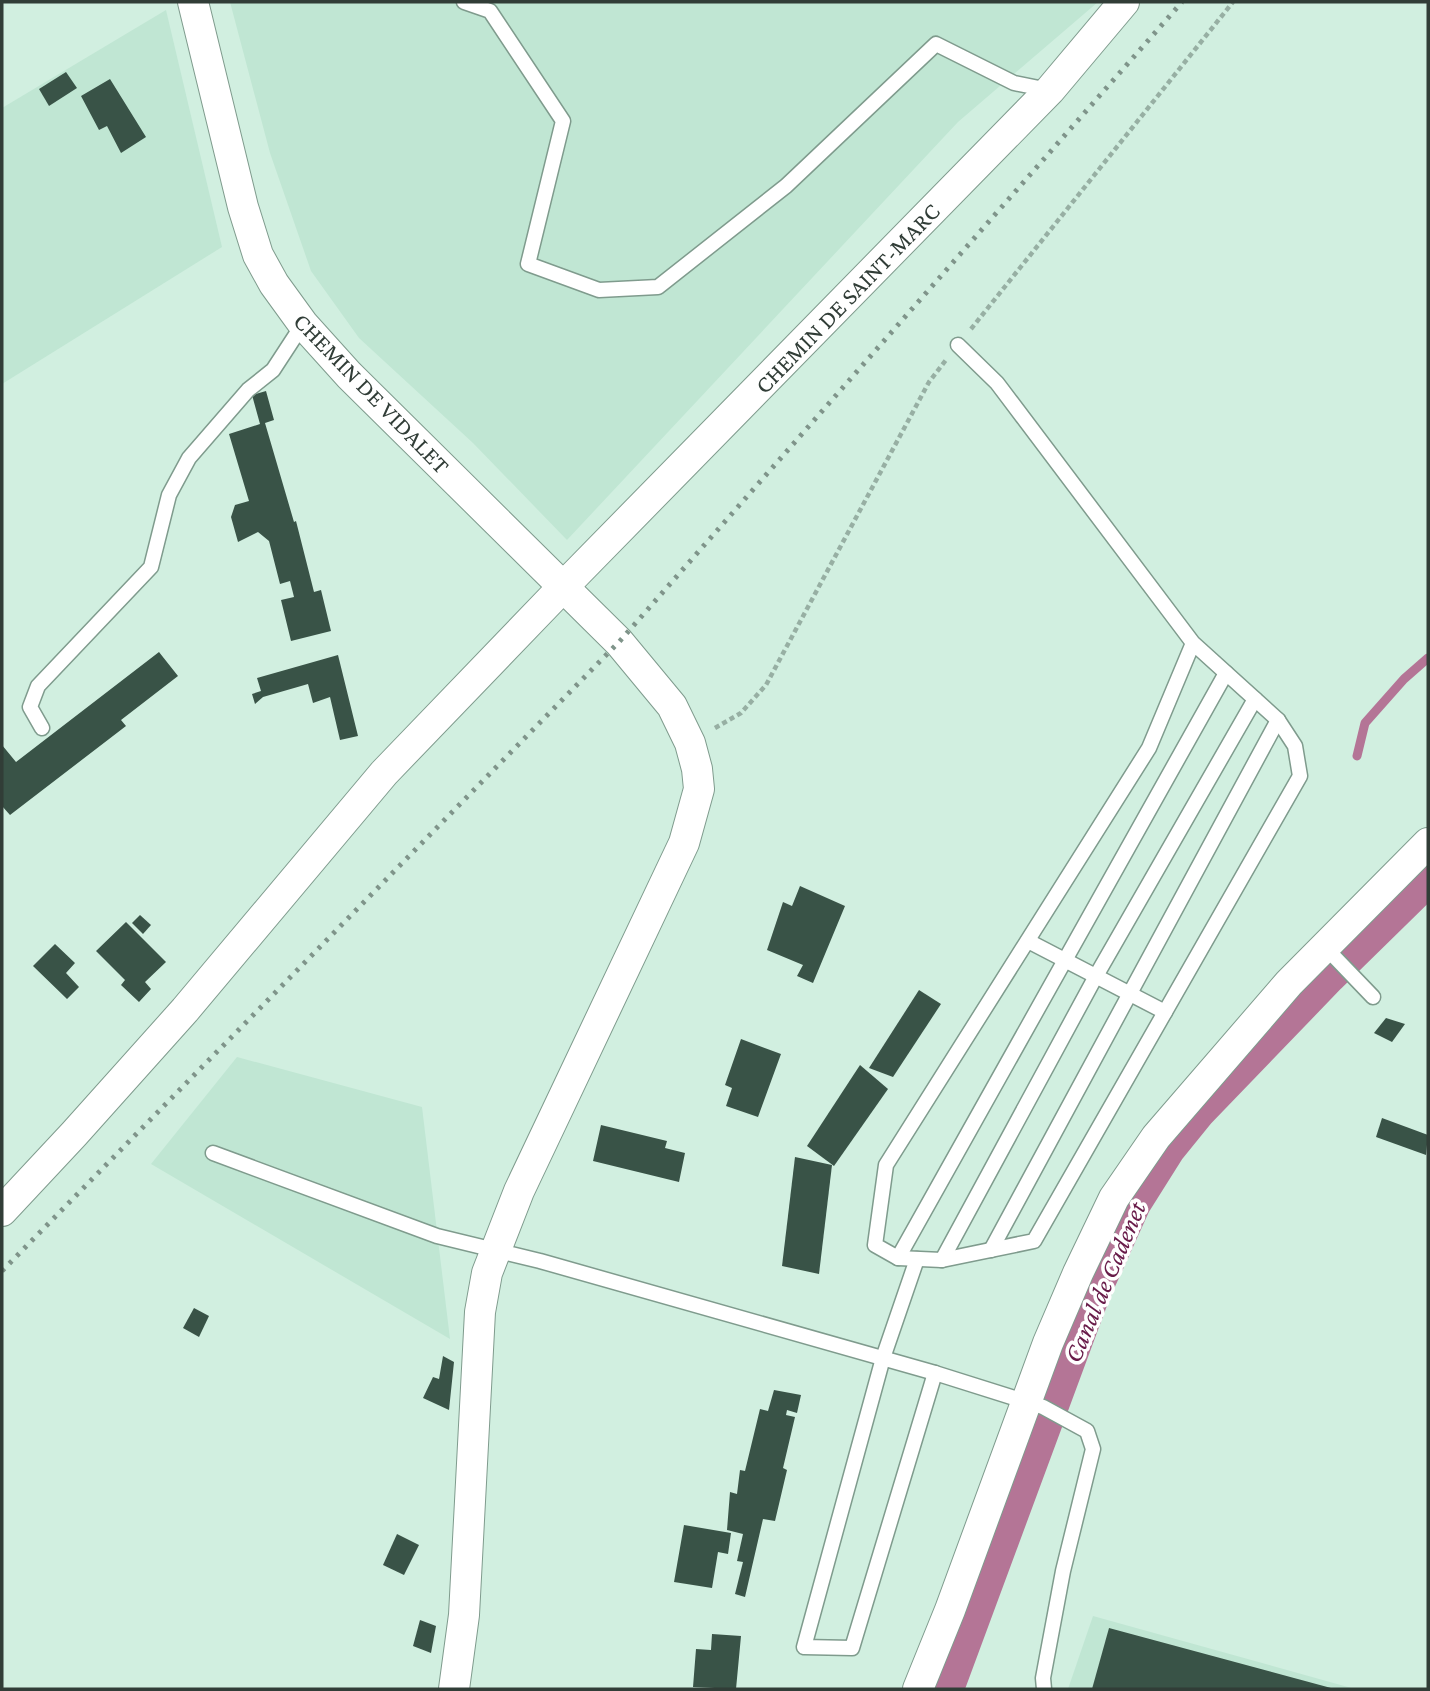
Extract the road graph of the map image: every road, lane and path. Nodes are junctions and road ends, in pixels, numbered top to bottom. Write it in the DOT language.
graph roads {
  1 [pos="193,2"];
  2 [pos="464,2"];
  3 [pos="1124,2"];
  4 [pos="1050,90"];
  5 [pos="303,324"];
  6 [pos="958,345"];
  7 [pos="563,587"];
  8 [pos="1193,643"];
  9 [pos="1226,673"];
  10 [pos="1255,699"];
  11 [pos="1278,720"];
  12 [pos="42,728"];
  13 [pos="1428,843"];
  14 [pos="1028,941"];
  15 [pos="1326,948"];
  16 [pos="1066,961"];
  17 [pos="1096,976"];
  18 [pos="1128,994"];
  19 [pos="1373,997"];
  20 [pos="1165,1012"];
  21 [pos="213,1153"];
  22 [pos="2,1211"];
  23 [pos="494,1250"];
  24 [pos="991,1250"];
  25 [pos="898,1258"];
  26 [pos="917,1259"];
  27 [pos="942,1260"];
  28 [pos="883,1358"];
  29 [pos="934,1373"];
  30 [pos="1034,1404"];
  31 [pos="454,1689"];
  32 [pos="918,1689"];
  33 [pos="1044,1689"];
  1 -- 5 [label="street, CHEMIN DE VIDALET"];
  2 -- 4 [label="lane"];
  3 -- 4 [label="street, CHEMIN DE SAINT-MARC"];
  4 -- 7 [label="street, CHEMIN DE SAINT-MARC"];
  5 -- 7 [label="street, CHEMIN DE VIDALET"];
  5 -- 12 [label="lane"];
  6 -- 8 [label="lane"];
  7 -- 22 [label="street, CHEMIN DE SAINT-MARC"];
  7 -- 23 [label="street, CHEMIN DE VIDALET"];
  8 -- 9 [label="lane"];
  8 -- 14 [label="lane"];
  9 -- 10 [label="lane"];
  9 -- 16 [label="lane"];
  10 -- 11 [label="lane"];
  10 -- 17 [label="lane"];
  11 -- 18 [label="lane"];
  11 -- 20 [label="lane"];
  13 -- 15 [label="street"];
  14 -- 16 [label="lane"];
  14 -- 25 [label="lane"];
  15 -- 19 [label="lane"];
  15 -- 30 [label="street"];
  16 -- 17 [label="lane"];
  16 -- 25 [label="lane"];
  17 -- 18 [label="lane"];
  17 -- 27 [label="lane"];
  18 -- 20 [label="lane"];
  18 -- 24 [label="lane"];
  20 -- 24 [label="lane"];
  21 -- 23 [label="lane"];
  23 -- 28 [label="lane"];
  23 -- 31 [label="street, CHEMIN DE VIDALET"];
  24 -- 27 [label="lane"];
  25 -- 26 [label="lane"];
  26 -- 27 [label="lane"];
  26 -- 28 [label="lane"];
  28 -- 29 [label="lane"];
  28 -- 29 [label="lane"];
  29 -- 30 [label="lane"];
  30 -- 32 [label="street"];
  30 -- 33 [label="lane"];
}
